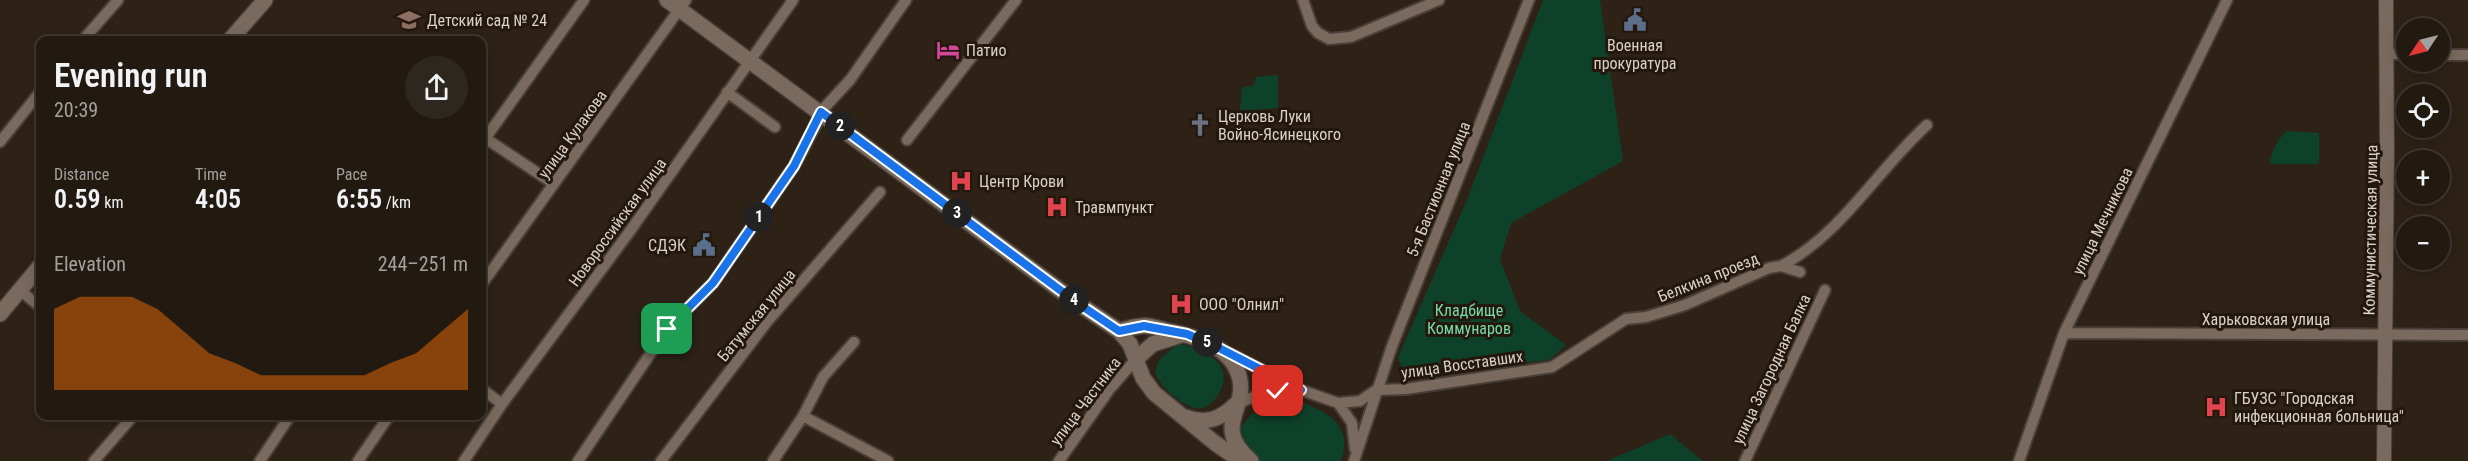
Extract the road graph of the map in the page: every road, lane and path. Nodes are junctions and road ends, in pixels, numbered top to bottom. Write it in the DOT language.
graph roads {
  1 [pos="118,0"];
  2 [pos="264,0"];
  3 [pos="584,0"];
  4 [pos="667,0"];
  5 [pos="793,0"];
  6 [pos="906,0"];
  7 [pos="1016,0"];
  8 [pos="1303,0"];
  9 [pos="1439,0"];
  10 [pos="1529,0"];
  11 [pos="2227,0"];
  12 [pos="2386,0"];
  13 [pos="683,5"];
  14 [pos="87,36"];
  15 [pos="233,36"];
  16 [pos="2386,54"];
  17 [pos="2396,54"];
  18 [pos="2450,55"];
  19 [pos="2468,55"];
  20 [pos="750,59"];
  21 [pos="727,92"];
  22 [pos="36,97"];
  23 [pos="821,112"];
  24 [pos="1927,125"];
  25 [pos="776,127"];
  26 [pos="486,136"];
  27 [pos="907,140"];
  28 [pos="0,142"];
  29 [pos="486,142"];
  30 [pos="554,184"];
  31 [pos="880,192"];
  32 [pos="1781,266"];
  33 [pos="36,271"];
  34 [pos="1800,272"];
  35 [pos="486,278"];
  36 [pos="20,290"];
  37 [pos="1825,290"];
  38 [pos="36,304"];
  39 [pos="0,314"];
  40 [pos="1119,331"];
  41 [pos="2064,333"];
  42 [pos="2385,333"];
  43 [pos="1187,334"];
  44 [pos="2468,334"];
  45 [pos="854,342"];
  46 [pos="1219,348"];
  47 [pos="1136,359"];
  48 [pos="1552,367"];
  49 [pos="1301,390"];
  50 [pos="1376,390"];
  51 [pos="486,392"];
  52 [pos="1338,403"];
  53 [pos="502,404"];
  54 [pos="1236,404"];
  55 [pos="1180,414"];
  56 [pos="803,416"];
  57 [pos="129,420"];
  58 [pos="287,420"];
  59 [pos="386,420"];
  60 [pos="94,461"];
  61 [pos="260,461"];
  62 [pos="358,461"];
  63 [pos="464,461"];
  64 [pos="578,461"];
  65 [pos="661,461"];
  66 [pos="773,461"];
  67 [pos="888,461"];
  68 [pos="1059,461"];
  69 [pos="1241,461"];
  70 [pos="1251,461"];
  71 [pos="1354,461"];
  72 [pos="1745,461"];
  73 [pos="2019,461"];
  74 [pos="2384,461"];
  1 -- 14 [label="street"];
  2 -- 15 [label="main road"];
  3 -- 26 [label="street"];
  4 -- 13 [label="main road"];
  5 -- 20 [label="street, Новороссийская улица"];
  6 -- 23 [label="street"];
  7 -- 27 [label="street"];
  8 -- 9 [label="street"];
  10 -- 50 [label="street, 5-я Бастионная улица"];
  11 -- 41 [label="street, улица Мечникова"];
  12 -- 16 [label="street, Коммунистическая улица"];
  13 -- 20 [label="main road"];
  13 -- 30 [label="street, улица Кулакова"];
  16 -- 17 [label="street"];
  16 -- 42 [label="street, Коммунистическая улица"];
  18 -- 19 [label="street"];
  20 -- 21 [label="street, Новороссийская улица"];
  20 -- 23 [label="main road"];
  21 -- 25 [label="street"];
  21 -- 53 [label="street, Новороссийская улица"];
  22 -- 28 [label="street"];
  23 -- 40 [label="main road"];
  23 -- 64 [label="street"];
  24 -- 32 [label="street, Белкина проезд"];
  29 -- 30 [label="street"];
  30 -- 35 [label="street, улица Кулакова"];
  31 -- 65 [label="street, Батумская улица"];
  32 -- 34 [label="street, Белкина проезд"];
  32 -- 48 [label="street, Белкина проезд"];
  33 -- 36 [label="main road"];
  36 -- 38 [label="street"];
  36 -- 39 [label="main road"];
  37 -- 72 [label="street, улица Загородная Балка"];
  40 -- 43 [label="main road"];
  40 -- 47 [label="main road"];
  41 -- 42 [label="street, Харьковская улица"];
  41 -- 73 [label="street, улица Мечникова"];
  42 -- 44 [label="street, Харьковская улица"];
  42 -- 74 [label="street, Коммунистическая улица"];
  43 -- 46 [label="main road"];
  43 -- 47 [label="main road"];
  45 -- 56 [label="street"];
  46 -- 49 [label="street"];
  46 -- 54 [label="main road"];
  47 -- 55 [label="main road"];
  47 -- 68 [label="street, улица Частника"];
  48 -- 50 [label="street, улица Восставших"];
  49 -- 52 [label="street"];
  49 -- 54 [label="street"];
  50 -- 52 [label="street"];
  50 -- 71 [label="street, 5-я Бастионная улица"];
  51 -- 53 [label="street"];
  52 -- 71 [label="street"];
  53 -- 63 [label="street, Новороссийская улица"];
  54 -- 55 [label="main road"];
  54 -- 70 [label="main road"];
  55 -- 69 [label="main road"];
  56 -- 66 [label="street"];
  56 -- 67 [label="street"];
  57 -- 60 [label="street"];
  58 -- 61 [label="street"];
  59 -- 62 [label="street"];
}
